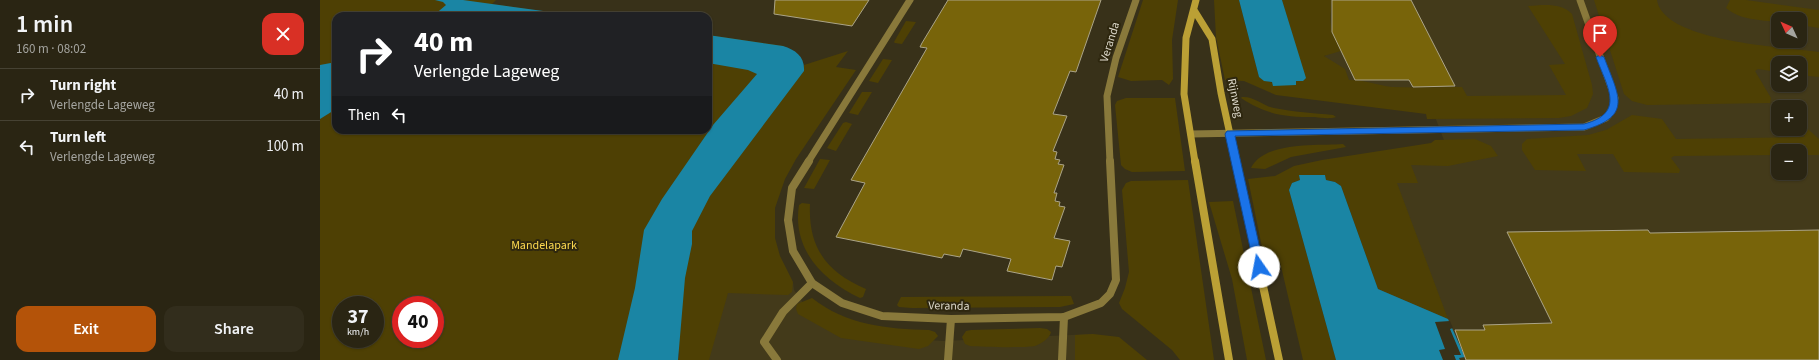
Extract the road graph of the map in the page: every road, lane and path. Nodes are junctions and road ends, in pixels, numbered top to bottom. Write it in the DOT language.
graph roads {
  1 [pos="910,0"];
  2 [pos="1136,0"];
  3 [pos="1196,0"];
  4 [pos="1580,0"];
  5 [pos="1194,10"];
  6 [pos="1191,134"];
  7 [pos="1230,134"];
  8 [pos="812,283"];
  9 [pos="1064,317"];
  10 [pos="951,319"];
  11 [pos="777,360"];
  12 [pos="948,360"];
  13 [pos="1062,360"];
  14 [pos="1230,360"];
  15 [pos="1279,360"];
  1 -- 8 [label="street, Veranda"];
  2 -- 9 [label="street, Veranda"];
  3 -- 5 [label="street"];
  4 -- 7 [label="street"];
  5 -- 6 [label="street"];
  5 -- 7 [label="street, Rijnweg"];
  6 -- 7 [label="street"];
  6 -- 14 [label="street"];
  7 -- 15 [label="street, Rijnweg"];
  8 -- 10 [label="street, Veranda"];
  8 -- 11 [label="street"];
  9 -- 10 [label="street, Veranda"];
  9 -- 13 [label="street"];
  10 -- 12 [label="street"];
}
